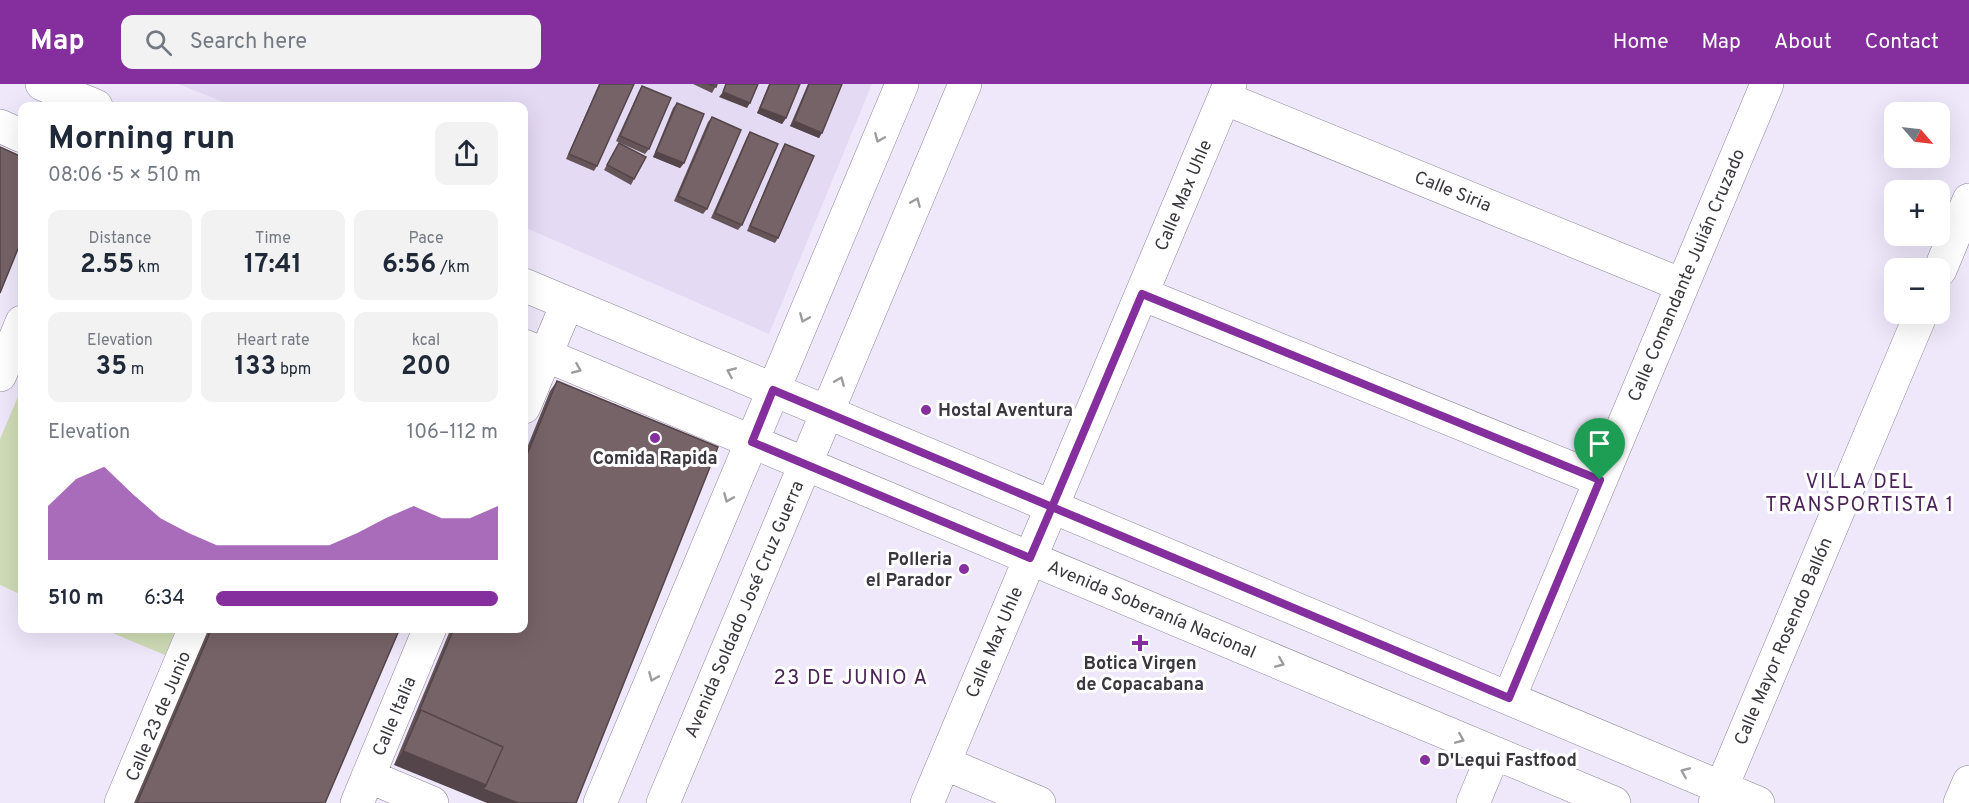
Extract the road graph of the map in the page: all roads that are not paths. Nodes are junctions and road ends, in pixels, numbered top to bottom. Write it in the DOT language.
graph roads {
  1 [pos="42,84"];
  2 [pos="902,84"];
  3 [pos="965,84"];
  4 [pos="1758,87"];
  5 [pos="1227,91"];
  6 [pos="86,102"];
  7 [pos="0,126"];
  8 [pos="18,134"];
  9 [pos="1969,200"];
  10 [pos="1945,258"];
  11 [pos="1682,285"];
  12 [pos="528,287"];
  13 [pos="1142,294"];
  14 [pos="567,304"];
  15 [pos="1917,324"];
  16 [pos="18,337"];
  17 [pos="534,350"];
  18 [pos="8,375"];
  19 [pos="528,384"];
  20 [pos="773,390"];
  21 [pos="827,412"];
  22 [pos="752,442"];
  23 [pos="806,464"];
  24 [pos="1600,480"];
  25 [pos="1052,507"];
  26 [pos="1030,558"];
  27 [pos="193,633"];
  28 [pos="428,633"];
  29 [pos="1509,698"];
  30 [pos="1494,753"];
  31 [pos="944,763"];
  32 [pos="1969,782"];
  33 [pos="362,790"];
  34 [pos="1718,795"];
  35 [pos="122,803"];
  36 [pos="432,803"];
  37 [pos="600,803"];
  38 [pos="663,803"];
  39 [pos="927,803"];
  40 [pos="1039,803"];
  41 [pos="1473,803"];
  42 [pos="1614,803"];
  43 [pos="1758,803"];
  44 [pos="1960,803"];
  1 -- 6 [label="street"];
  2 -- 20 [label="street, one-way"];
  21 -- 3 [label="street, Avenida Soldado José Cruz Guerra, one-way"];
  4 -- 11 [label="street, Calle Comandante Julián Cruzado"];
  5 -- 11 [label="street, Calle Siria"];
  5 -- 13 [label="street, Calle Max Uhle"];
  7 -- 8 [label="street"];
  9 -- 10 [label="street"];
  11 -- 24 [label="street, Calle Comandante Julián Cruzado"];
  12 -- 14 [label="street"];
  13 -- 24 [label="street"];
  13 -- 25 [label="street, Calle Max Uhle"];
  14 -- 17 [label="street"];
  20 -- 14 [label="street, one-way"];
  15 -- 34 [label="street, Calle Mayor Rosendo Ballón"];
  16 -- 18 [label="street"];
  17 -- 19 [label="street"];
  17 -- 22 [label="street, Avenida Soberanía Nacional, one-way"];
  20 -- 21 [label="street"];
  20 -- 22 [label="street"];
  21 -- 23 [label="street, Avenida Soldado José Cruz Guerra"];
  21 -- 25 [label="street"];
  22 -- 23 [label="street, Avenida Soberanía Nacional"];
  22 -- 37 [label="street, one-way"];
  23 -- 26 [label="street, Avenida Soberanía Nacional"];
  23 -- 38 [label="street, Avenida Soldado José Cruz Guerra"];
  24 -- 29 [label="street, Calle Comandante Julián Cruzado"];
  25 -- 26 [label="street, Calle Max Uhle"];
  25 -- 29 [label="street"];
  26 -- 30 [label="street, Avenida Soberanía Nacional, one-way"];
  26 -- 31 [label="street, Calle Max Uhle"];
  27 -- 35 [label="street, Calle 23 de Junio"];
  28 -- 33 [label="street, Calle Italia"];
  34 -- 29 [label="street, one-way"];
  30 -- 41 [label="street"];
  30 -- 42 [label="street, Avenida Soberanía Nacional"];
  31 -- 39 [label="street, Calle Max Uhle"];
  31 -- 40 [label="street"];
  32 -- 44 [label="street"];
  33 -- 36 [label="street"];
  34 -- 43 [label="street"];
}
